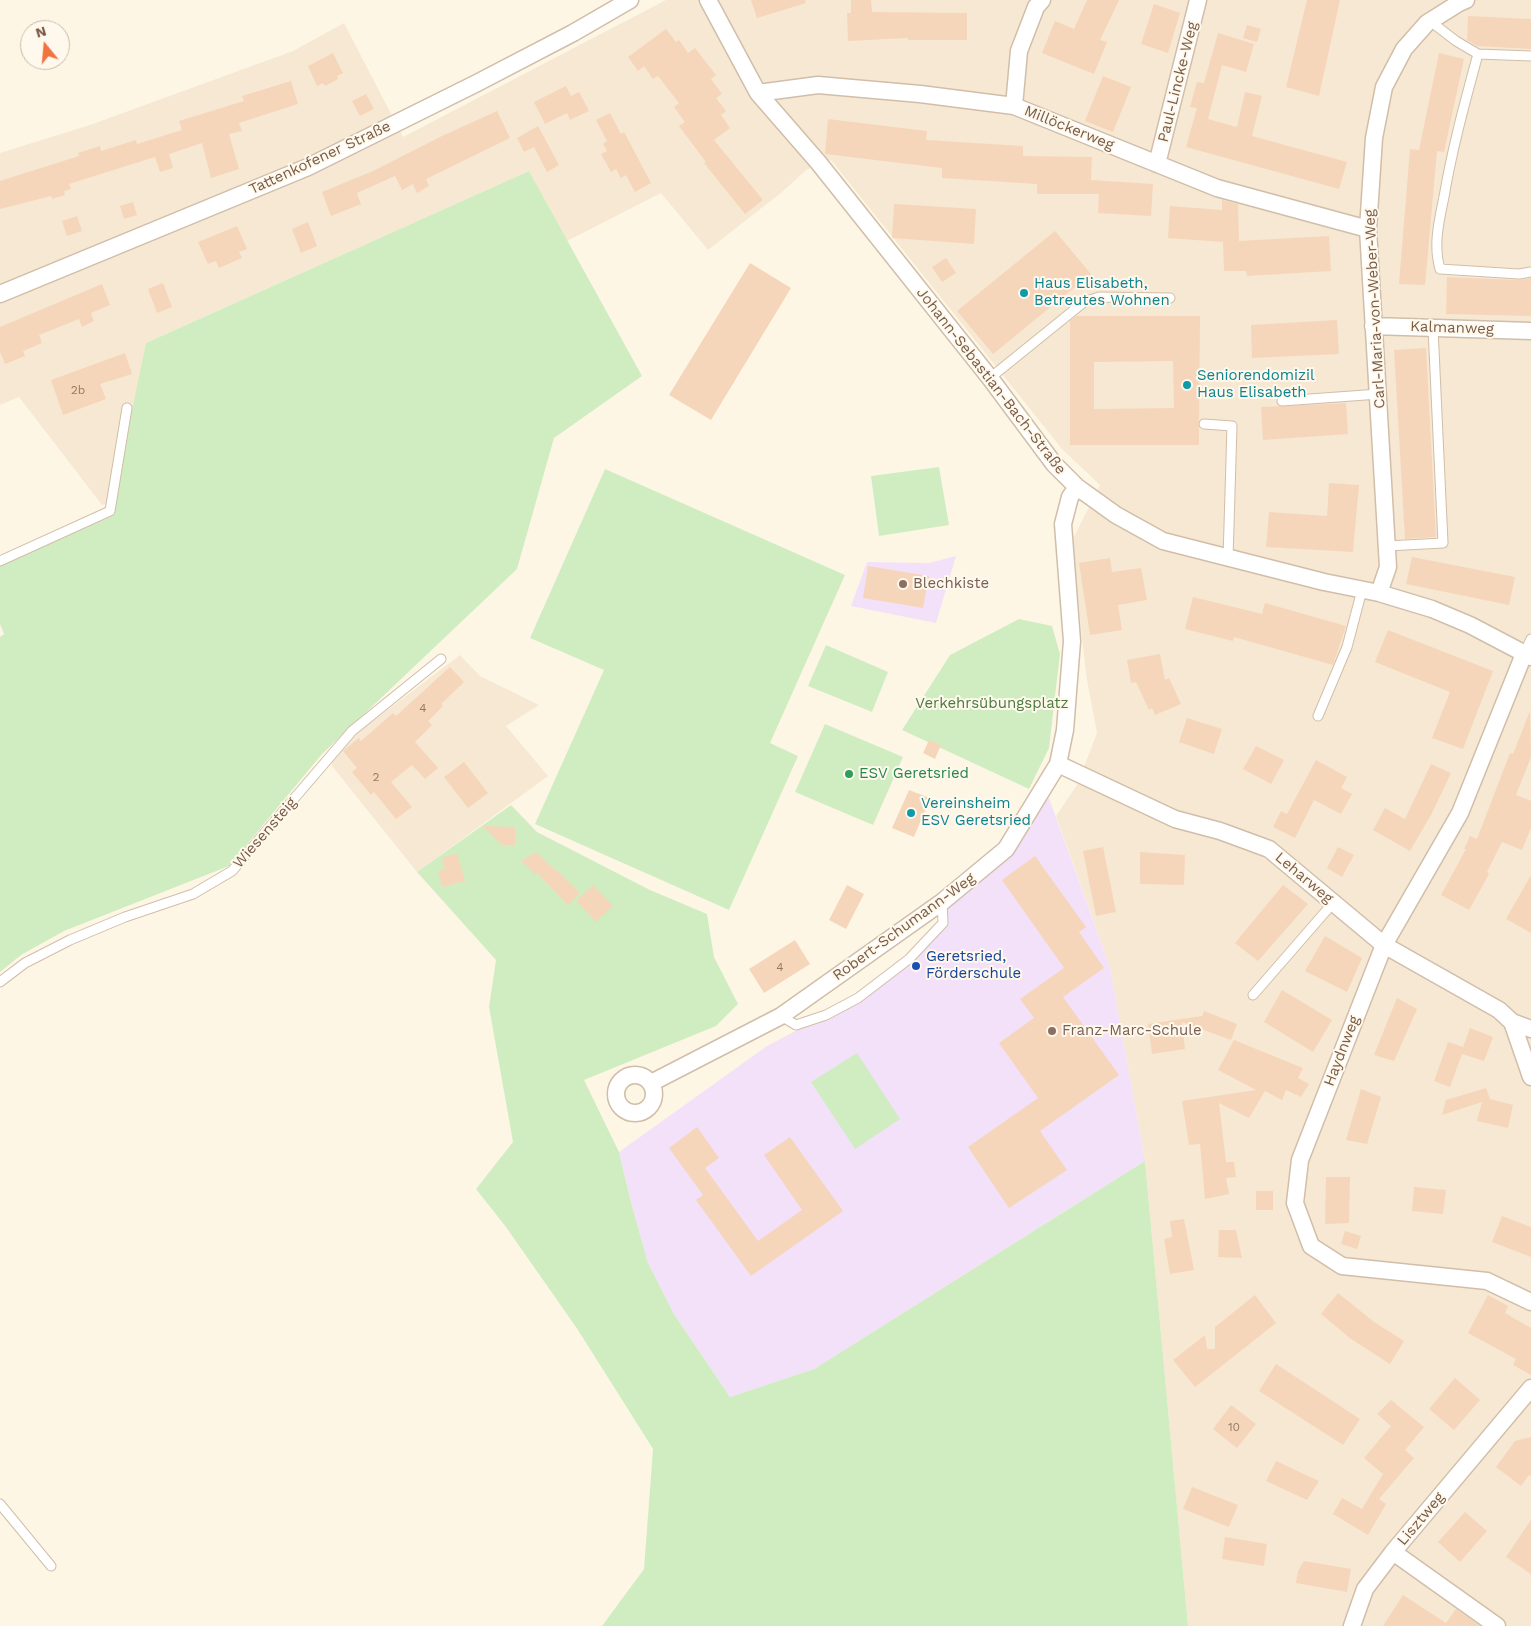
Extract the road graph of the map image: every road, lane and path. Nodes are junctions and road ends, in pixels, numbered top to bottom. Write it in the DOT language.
graph roads {
  1 [pos="630,0"];
  2 [pos="708,0"];
  3 [pos="1042,0"];
  4 [pos="1198,0"];
  5 [pos="1466,0"];
  6 [pos="1449,4"];
  7 [pos="1430,21"];
  8 [pos="1478,54"];
  9 [pos="1531,56"];
  10 [pos="758,93"];
  11 [pos="1014,106"];
  12 [pos="1157,164"];
  13 [pos="1368,229"];
  14 [pos="1531,272"];
  15 [pos="0,294"];
  16 [pos="1170,298"];
  17 [pos="1374,326"];
  18 [pos="1432,328"];
  19 [pos="1531,331"];
  20 [pos="990,378"];
  21 [pos="1379,394"];
  22 [pos="1282,401"];
  23 [pos="127,408"];
  24 [pos="1204,424"];
  25 [pos="1077,487"];
  26 [pos="1387,546"];
  27 [pos="1228,559"];
  28 [pos="0,561"];
  29 [pos="1362,590"];
  30 [pos="1378,593"];
  31 [pos="1531,639"];
  32 [pos="1527,655"];
  33 [pos="442,659"];
  34 [pos="1318,716"];
  35 [pos="1058,764"];
  36 [pos="942,902"];
  37 [pos="1334,902"];
  38 [pos="1384,945"];
  39 [pos="0,982"];
  40 [pos="1253,995"];
  41 [pos="781,1016"];
  42 [pos="1512,1022"];
  43 [pos="1531,1029"];
  44 [pos="1531,1077"];
  45 [pos="651,1084"];
  46 [pos="1531,1302"];
  47 [pos="1531,1388"];
  48 [pos="0,1504"];
  49 [pos="1393,1552"];
  50 [pos="51,1566"];
  51 [pos="1352,1626"];
  52 [pos="1497,1626"];
  1 -- 15 [label="street, Tattenkofener Straße"];
  2 -- 10 [label="street, Johann-Sebastian-Bach-Straße"];
  3 -- 11 [label="street"];
  4 -- 12 [label="street, Paul-Lincke-Weg"];
  5 -- 6 [label="street, Carl-Maria-von-Weber-Weg"];
  6 -- 7 [label="street, Carl-Maria-von-Weber-Weg"];
  7 -- 8 [label="lane"];
  7 -- 13 [label="street, Carl-Maria-von-Weber-Weg"];
  8 -- 9 [label="lane"];
  8 -- 14 [label="lane"];
  10 -- 11 [label="street, Millöckerweg"];
  10 -- 20 [label="street, Johann-Sebastian-Bach-Straße"];
  11 -- 12 [label="street, Millöckerweg"];
  12 -- 13 [label="street, Millöckerweg"];
  13 -- 17 [label="street, Carl-Maria-von-Weber-Weg"];
  16 -- 20 [label="lane"];
  17 -- 18 [label="street, Kalmanweg"];
  17 -- 21 [label="street, Carl-Maria-von-Weber-Weg"];
  18 -- 19 [label="street, Kalmanweg"];
  18 -- 26 [label="lane"];
  20 -- 25 [label="street, Johann-Sebastian-Bach-Straße"];
  21 -- 22 [label="lane"];
  21 -- 26 [label="street, Carl-Maria-von-Weber-Weg"];
  23 -- 28 [label="lane"];
  24 -- 27 [label="lane"];
  25 -- 27 [label="street, Johann-Sebastian-Bach-Straße"];
  25 -- 35 [label="street, Robert-Schumann-Weg"];
  26 -- 30 [label="street, Carl-Maria-von-Weber-Weg"];
  27 -- 29 [label="street, Johann-Sebastian-Bach-Straße"];
  29 -- 30 [label="street, Johann-Sebastian-Bach-Straße"];
  29 -- 34 [label="lane"];
  30 -- 32 [label="street, Johann-Sebastian-Bach-Straße"];
  31 -- 32 [label="lane"];
  32 -- 38 [label="street, Haydnweg"];
  33 -- 39 [label="lane, Wiesensteig"];
  35 -- 36 [label="street, Robert-Schumann-Weg"];
  35 -- 37 [label="street, Leharweg"];
  36 -- 41 [label="street, Robert-Schumann-Weg"];
  36 -- 41 [label="lane"];
  37 -- 38 [label="street, Leharweg"];
  37 -- 40 [label="lane"];
  38 -- 42 [label="street, Leharweg"];
  38 -- 46 [label="street, Haydnweg"];
  41 -- 45 [label="street, Robert-Schumann-Weg"];
  42 -- 43 [label="street, Leharweg"];
  42 -- 44 [label="street"];
  47 -- 49 [label="street, Lisztweg"];
  48 -- 50 [label="lane"];
  49 -- 51 [label="street"];
  49 -- 52 [label="street, Lisztweg"];
}
